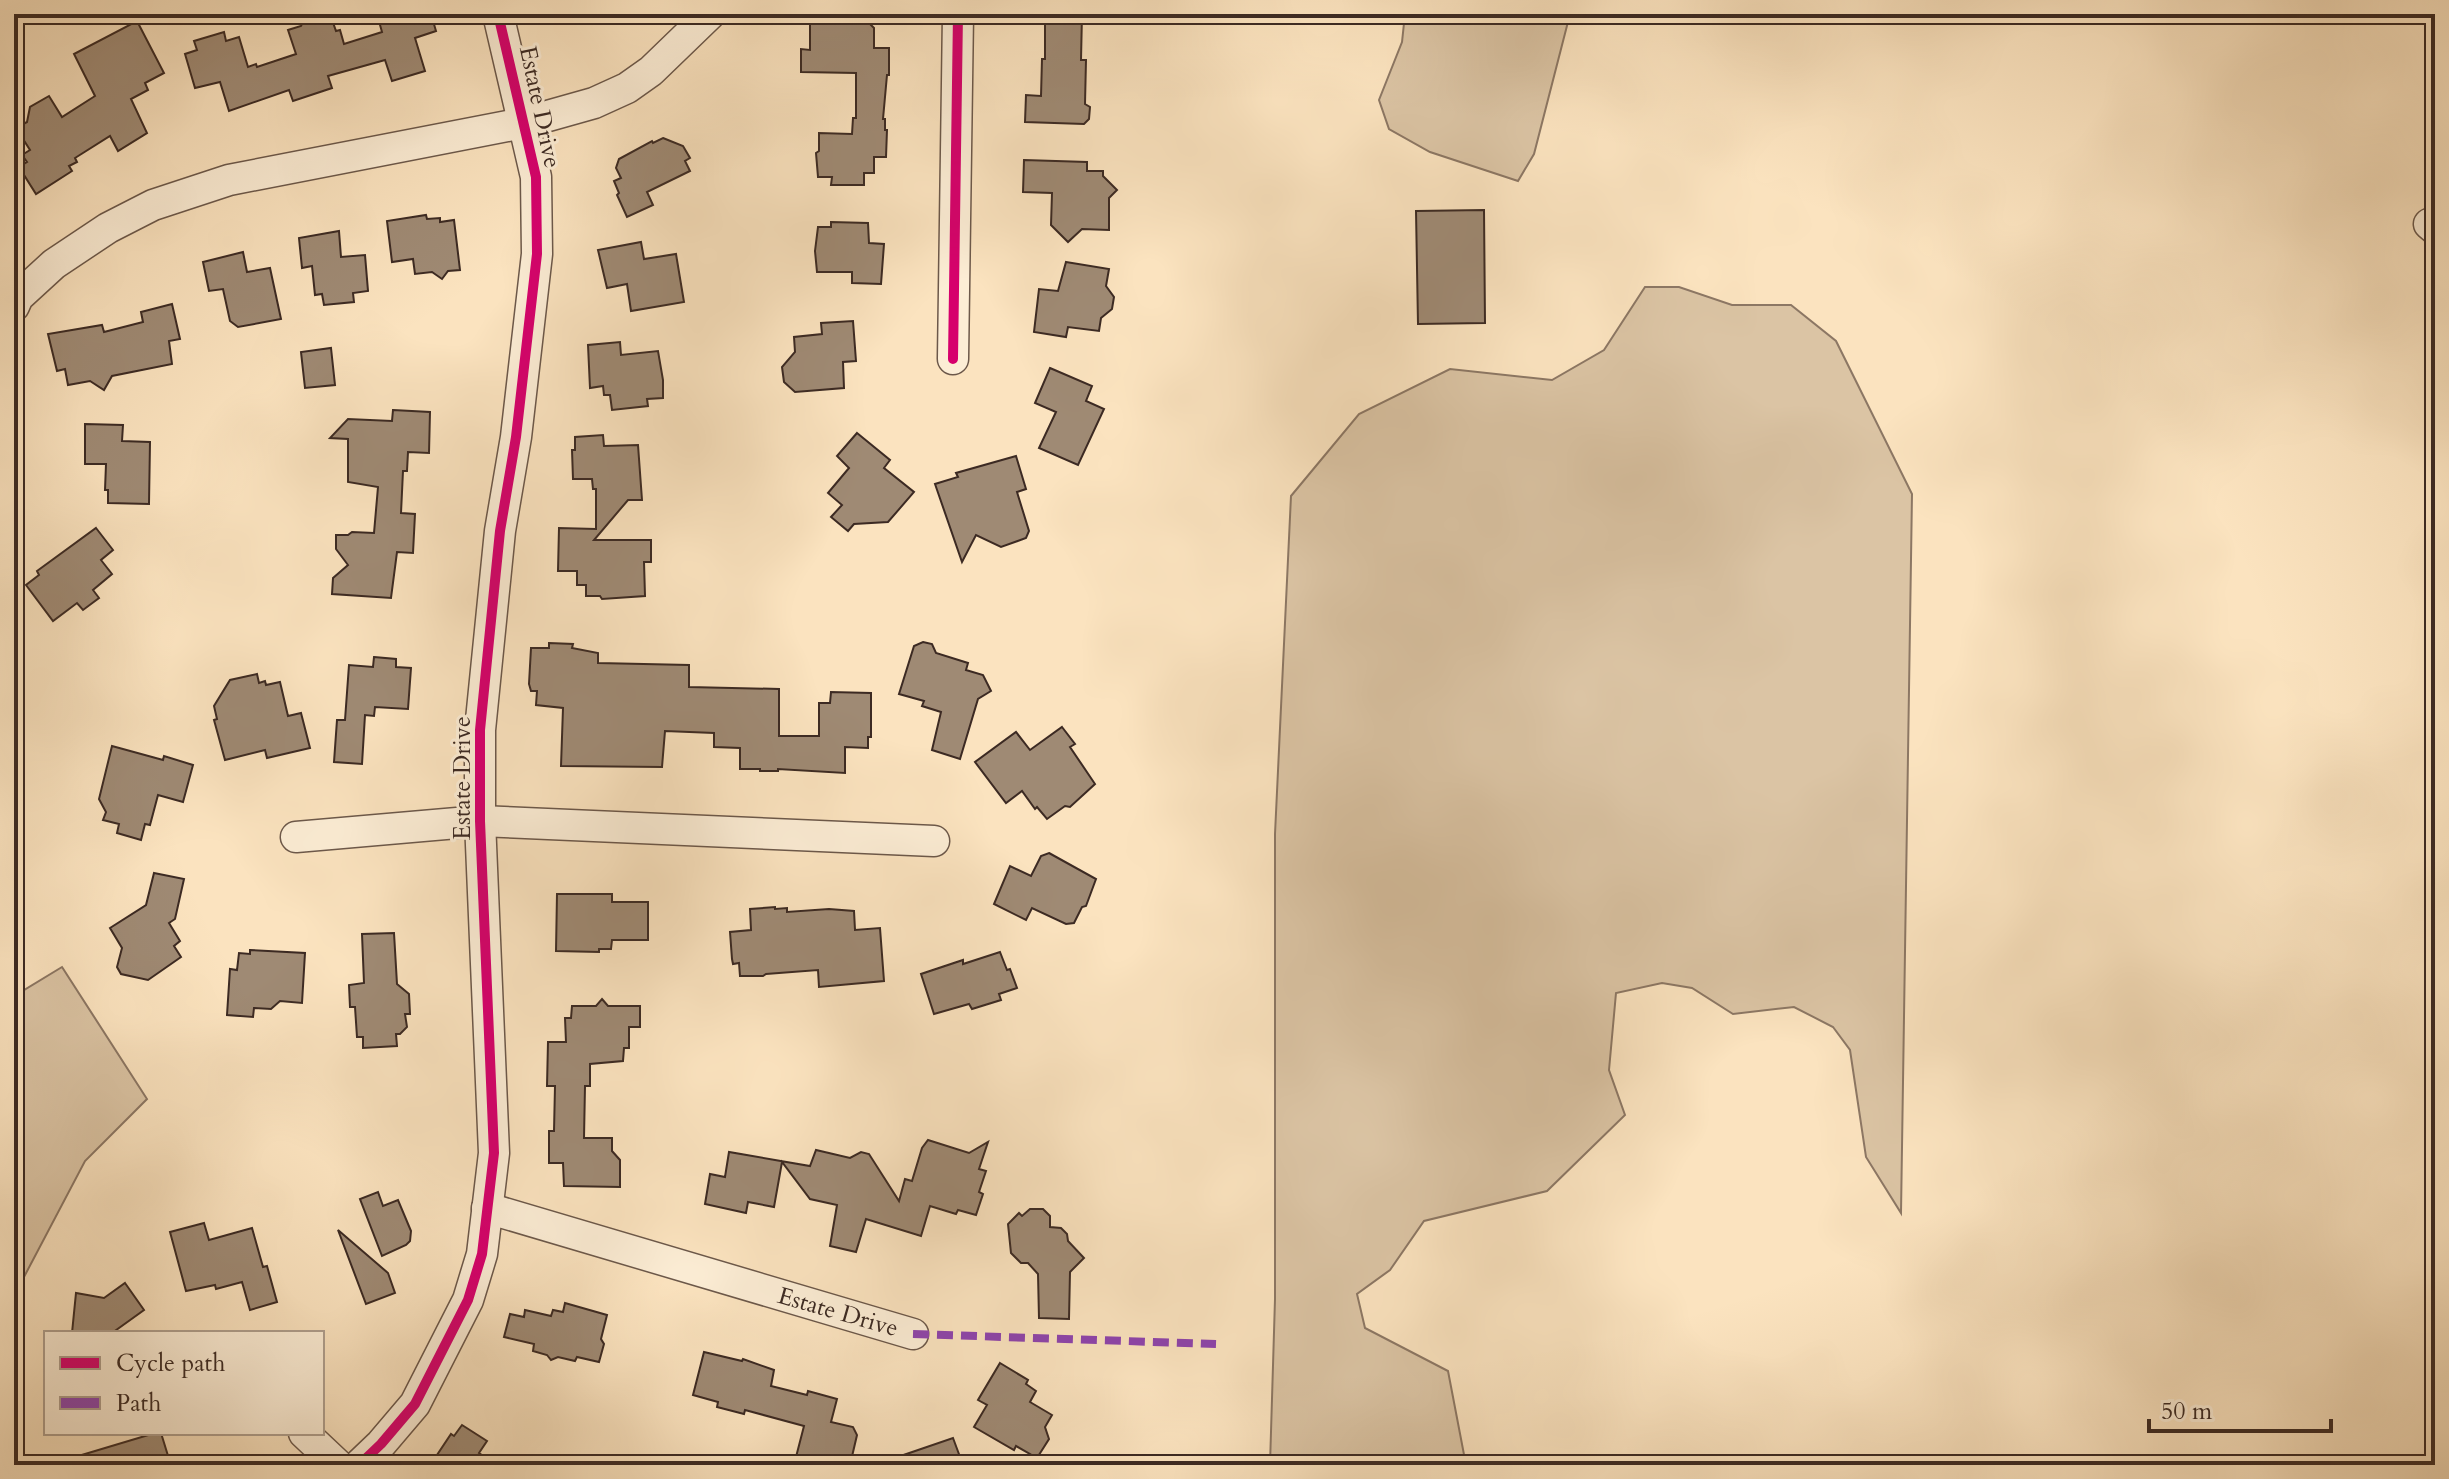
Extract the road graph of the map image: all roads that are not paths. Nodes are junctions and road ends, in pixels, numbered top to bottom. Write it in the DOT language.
graph roads {
  1 [pos="498,14"];
  2 [pos="710,14"];
  3 [pos="958,14"];
  4 [pos="523,123"];
  5 [pos="14,306"];
  6 [pos="953,359"];
  7 [pos="480,821"];
  8 [pos="296,837"];
  9 [pos="934,841"];
  10 [pos="487,1208"];
  11 [pos="913,1334"];
  12 [pos="306,1435"];
  13 [pos="338,1465"];
  14 [pos="359,1465"];
  1 -- 4 [label="street, Estate Drive"];
  2 -- 4 [label="street, Estate Drive"];
  3 -- 6 [label="street"];
  4 -- 5 [label="street, Estate Drive"];
  4 -- 7 [label="street, Estate Drive"];
  7 -- 8 [label="street, Estate Drive"];
  7 -- 9 [label="street, Estate Drive"];
  7 -- 10 [label="street, Estate Drive"];
  10 -- 11 [label="street, Estate Drive"];
  10 -- 14 [label="street, Estate Drive"];
  12 -- 13 [label="street"];
}
